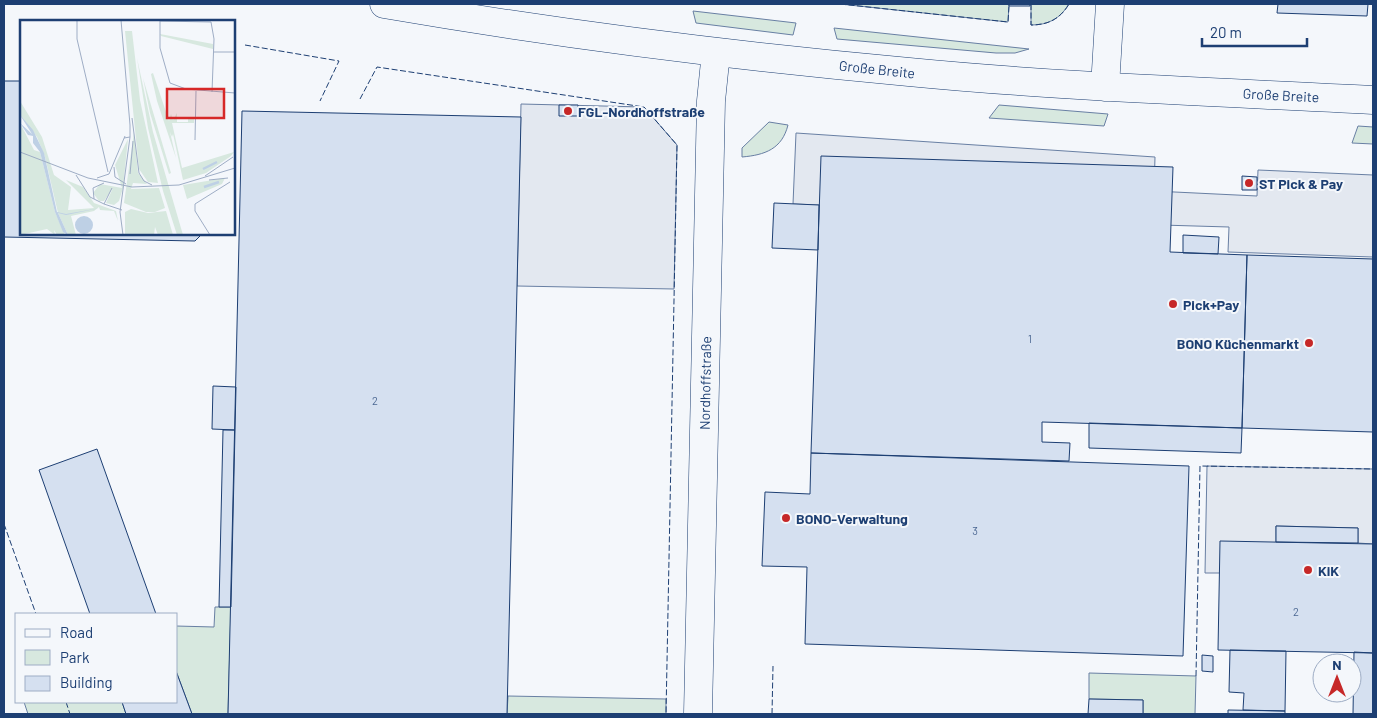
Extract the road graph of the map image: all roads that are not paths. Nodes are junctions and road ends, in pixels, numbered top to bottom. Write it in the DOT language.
graph roads {
  1 [pos="384,4"];
  2 [pos="1110,4"];
  3 [pos="716,52"];
  4 [pos="1105,87"];
  5 [pos="1373,100"];
  6 [pos="698,714"];
  1 -- 3 [label="street, Große Breite"];
  2 -- 4 [label="street"];
  3 -- 4 [label="street, Große Breite"];
  3 -- 6 [label="street, Nordhoffstraße"];
  4 -- 5 [label="street, Große Breite"];
}
